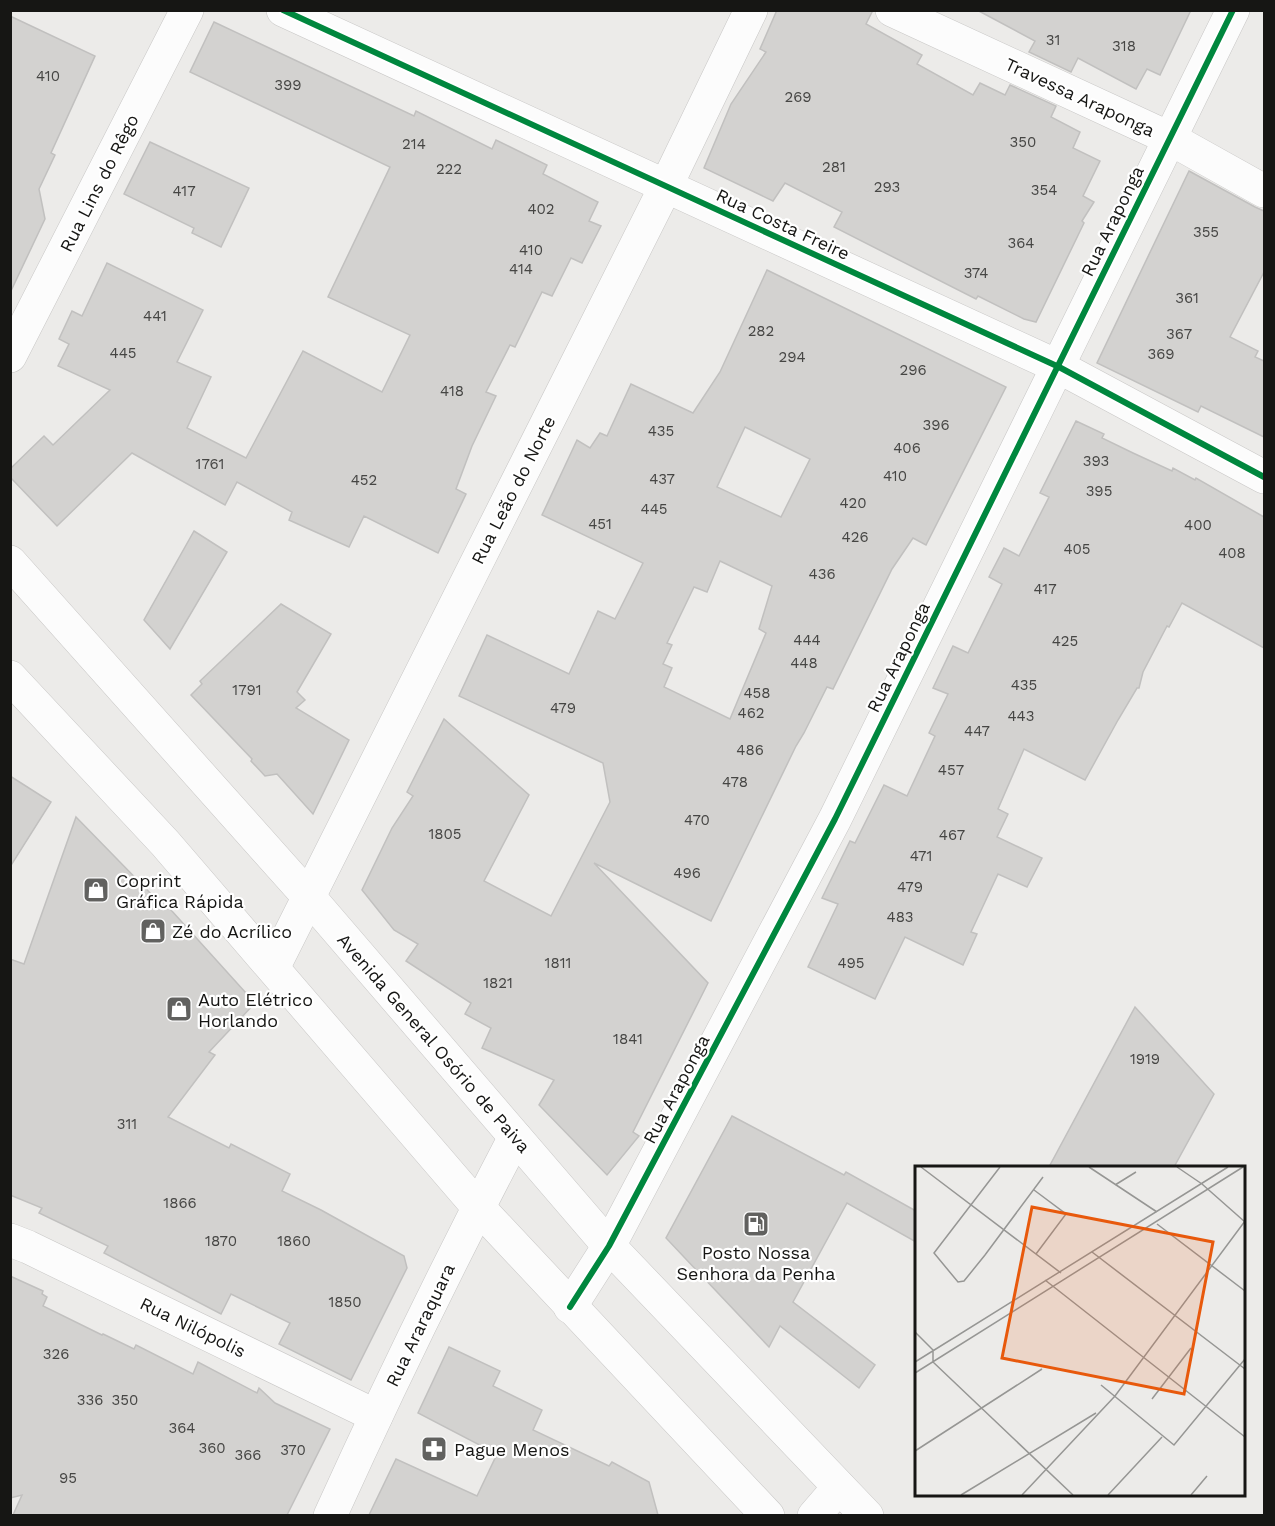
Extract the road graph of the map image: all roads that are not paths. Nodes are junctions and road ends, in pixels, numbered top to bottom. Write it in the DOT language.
graph roads {
  1 [pos="187,10"];
  2 [pos="284,10"];
  3 [pos="751,10"];
  4 [pos="892,10"];
  5 [pos="1233,10"];
  6 [pos="1169,138"];
  7 [pos="666,186"];
  8 [pos="1264,191"];
  9 [pos="10,356"];
  10 [pos="1059,367"];
  11 [pos="1264,477"];
  12 [pos="10,562"];
  13 [pos="10,677"];
  14 [pos="309,897"];
  15 [pos="273,968"];
  16 [pos="515,1137"];
  17 [pos="478,1208"];
  18 [pos="10,1240"];
  19 [pos="609,1246"];
  20 [pos="570,1307"];
  21 [pos="376,1416"];
  22 [pos="839,1487"];
  23 [pos="330,1515"];
  24 [pos="768,1515"];
  25 [pos="814,1515"];
  26 [pos="867,1515"];
  1 -- 9 [label="street, Rua Lins do Rêgo"];
  2 -- 7 [label="street, Rua Costa Freire"];
  3 -- 7 [label="street, Rua Leão do Norte"];
  4 -- 6 [label="street, Travessa Araponga"];
  5 -- 6 [label="street, Rua Araponga"];
  6 -- 8 [label="street, Travessa Araponga"];
  6 -- 10 [label="street, Rua Araponga"];
  7 -- 10 [label="street, Rua Costa Freire"];
  7 -- 14 [label="street, Rua Leão do Norte"];
  10 -- 11 [label="street, Rua Costa Freire"];
  10 -- 19 [label="street, Rua Araponga"];
  12 -- 14 [label="street, Avenida General Osório de Paiva"];
  13 -- 15 [label="street"];
  14 -- 15 [label="street, Rua Leão do Norte"];
  14 -- 16 [label="street, Avenida General Osório de Paiva"];
  15 -- 17 [label="street"];
  16 -- 17 [label="street, Rua Araraquara"];
  16 -- 19 [label="street, Avenida General Osório de Paiva"];
  17 -- 20 [label="street"];
  17 -- 21 [label="street, Rua Araraquara"];
  18 -- 21 [label="street, Rua Nilópolis"];
  19 -- 20 [label="street, Rua Araponga"];
  19 -- 22 [label="street, Avenida General Osório de Paiva"];
  20 -- 24 [label="street"];
  21 -- 23 [label="street, Rua Araraquara"];
  22 -- 25 [label="street"];
  22 -- 26 [label="street, Avenida General Osório de Paiva"];
}
